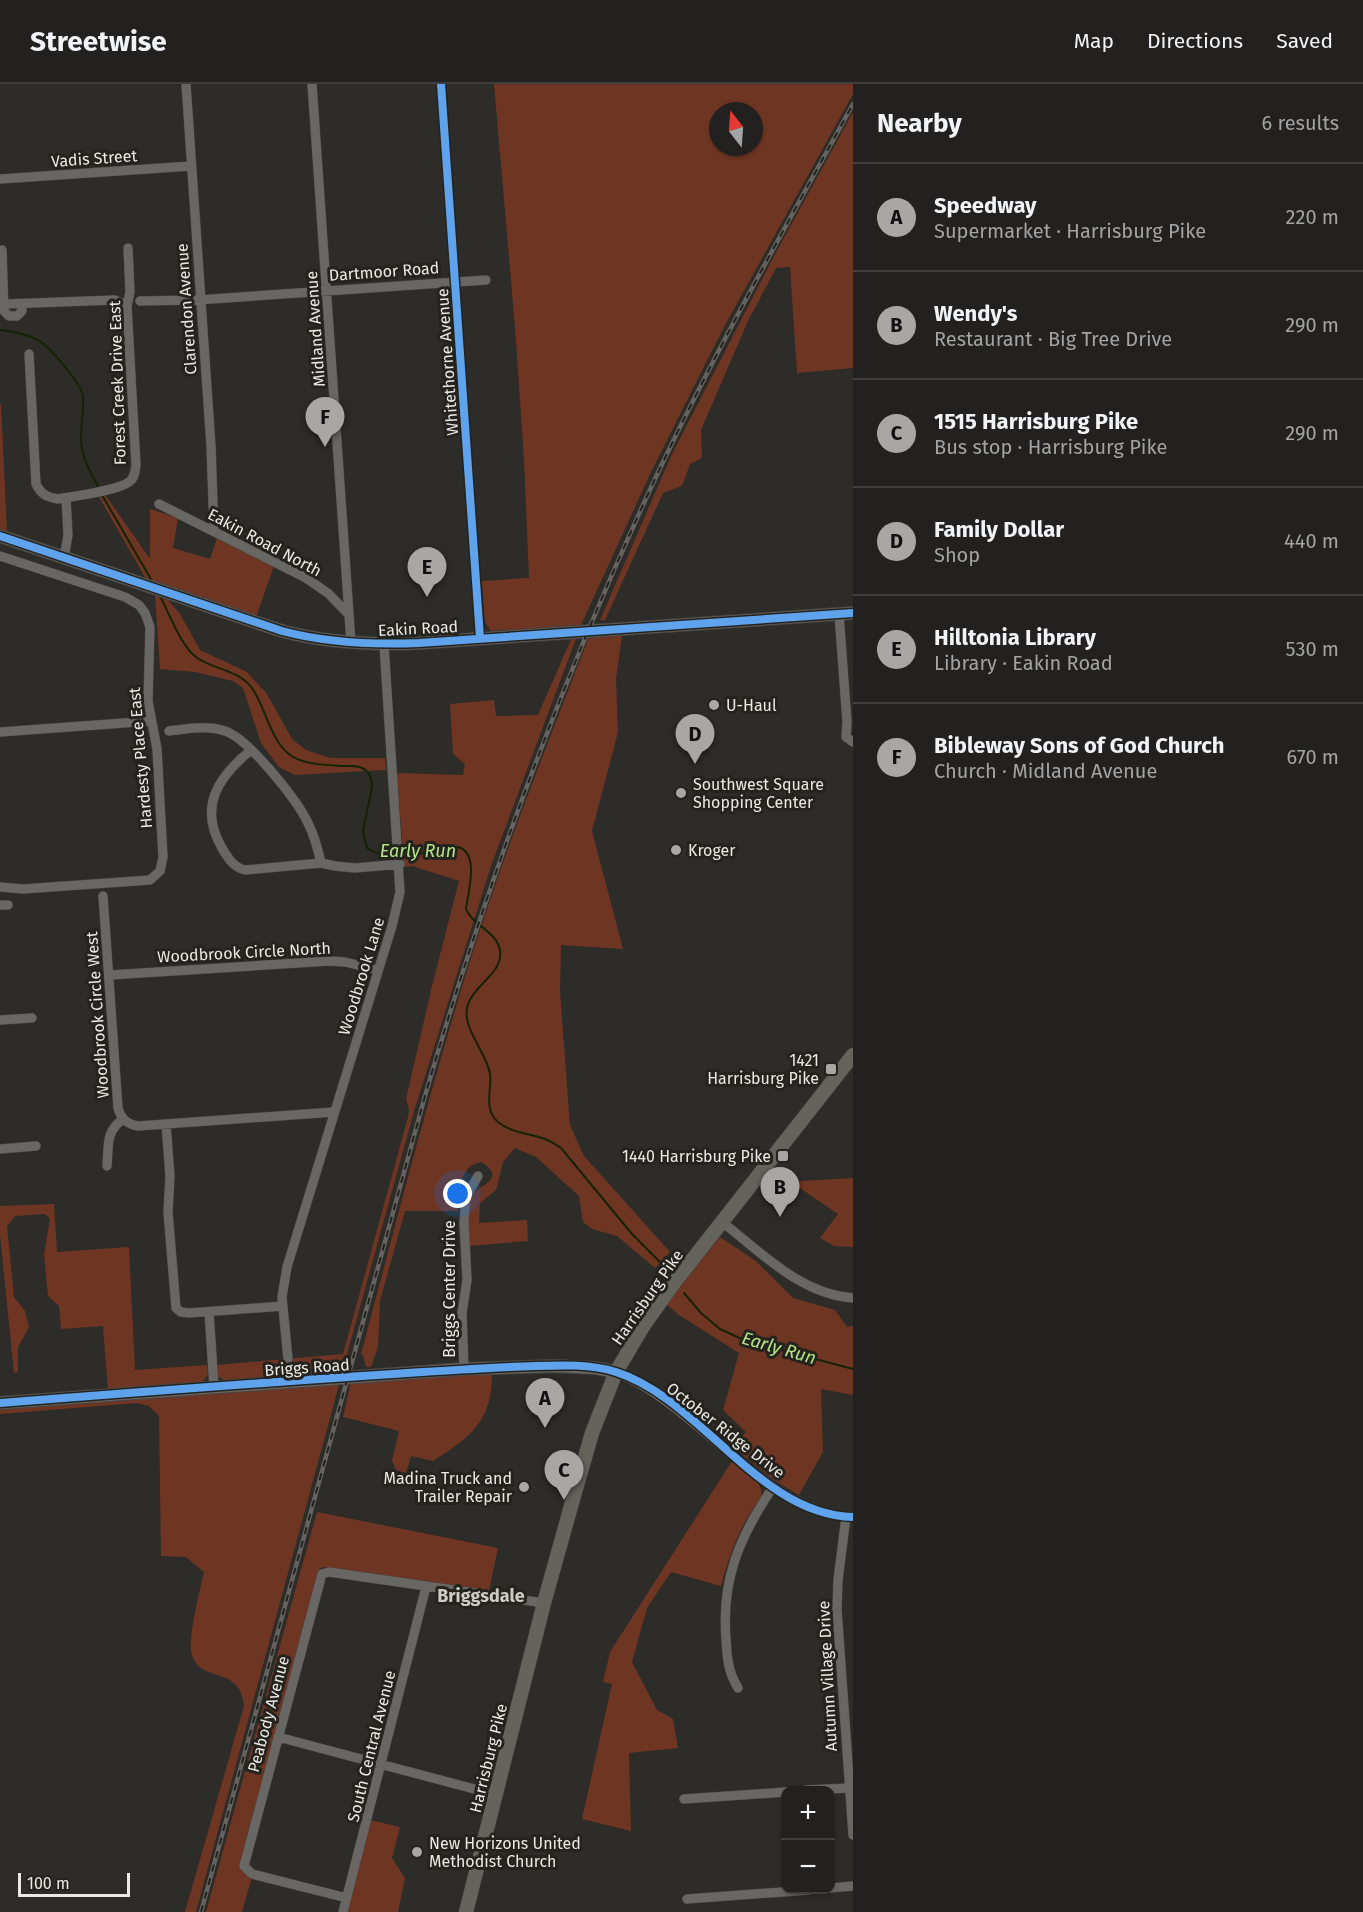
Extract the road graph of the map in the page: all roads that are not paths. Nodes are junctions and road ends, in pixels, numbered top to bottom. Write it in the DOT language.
graph roads {
  1 [pos="186,84"];
  2 [pos="312,84"];
  3 [pos="441,84"];
  4 [pos="190,166"];
  5 [pos="0,179"];
  6 [pos="128,248"];
  7 [pos="2,250"];
  8 [pos="486,280"];
  9 [pos="455,281"];
  10 [pos="327,290"];
  11 [pos="200,299"];
  12 [pos="140,302"];
  13 [pos="127,306"];
  14 [pos="29,354"];
  15 [pos="66,498"];
  16 [pos="159,504"];
  17 [pos="214,531"];
  18 [pos="0,536"];
  19 [pos="0,556"];
  20 [pos="64,558"];
  21 [pos="853,613"];
  22 [pos="840,614"];
  23 [pos="349,615"];
  24 [pos="480,638"];
  25 [pos="351,643"];
  26 [pos="384,645"];
  27 [pos="151,721"];
  28 [pos="169,731"];
  29 [pos="0,732"];
  30 [pos="853,742"];
  31 [pos="251,750"];
  32 [pos="399,857"];
  33 [pos="321,862"];
  34 [pos="0,887"];
  35 [pos="103,896"];
  36 [pos="378,970"];
  37 [pos="110,975"];
  38 [pos="32,1018"];
  39 [pos="0,1020"];
  40 [pos="853,1055"];
  41 [pos="334,1112"];
  42 [pos="123,1119"];
  43 [pos="166,1124"];
  44 [pos="36,1146"];
  45 [pos="0,1149"];
  46 [pos="107,1166"];
  47 [pos="478,1176"];
  48 [pos="722,1222"];
  49 [pos="853,1298"];
  50 [pos="283,1306"];
  51 [pos="209,1312"];
  52 [pos="288,1359"];
  53 [pos="464,1369"];
  54 [pos="616,1372"];
  55 [pos="214,1387"];
  56 [pos="0,1403"];
  57 [pos="773,1487"];
  58 [pos="849,1517"];
  59 [pos="426,1587"];
  60 [pos="544,1603"];
  61 [pos="738,1688"];
  62 [pos="278,1737"];
  63 [pos="381,1765"];
  64 [pos="849,1788"];
  65 [pos="835,1789"];
  66 [pos="781,1792"];
  67 [pos="496,1795"];
  68 [pos="684,1799"];
  69 [pos="853,1834"];
  70 [pos="853,1886"];
  71 [pos="835,1888"];
  72 [pos="781,1892"];
  73 [pos="347,1898"];
  74 [pos="687,1899"];
  75 [pos="343,1912"];
  76 [pos="466,1912"];
  1 -- 4 [label="street, Clarendon Avenue"];
  2 -- 10 [label="street, Midland Avenue"];
  3 -- 9 [label="street, Whitethorne Avenue"];
  4 -- 5 [label="street, Vadis Street"];
  4 -- 11 [label="street, Clarendon Avenue"];
  6 -- 13 [label="street, Forest Creek Drive East"];
  7 -- 13 [label="street"];
  8 -- 9 [label="street, Dartmoor Road"];
  9 -- 10 [label="street, Dartmoor Road"];
  9 -- 24 [label="street, Whitethorne Avenue"];
  10 -- 11 [label="street, Dartmoor Road"];
  10 -- 23 [label="street, Midland Avenue"];
  11 -- 12 [label="street, Dartmoor Road"];
  11 -- 17 [label="street, Clarendon Avenue"];
  13 -- 15 [label="street, Forest Creek Drive East"];
  14 -- 15 [label="street"];
  15 -- 20 [label="street"];
  16 -- 17 [label="street, Eakin Road North"];
  17 -- 23 [label="street, Eakin Road North"];
  18 -- 20 [label="street, Eakin Road"];
  19 -- 27 [label="street, Hardesty Place East"];
  20 -- 25 [label="street, Eakin Road"];
  21 -- 22 [label="street, Eakin Road"];
  22 -- 24 [label="street, Eakin Road"];
  22 -- 30 [label="street"];
  23 -- 25 [label="street, Midland Avenue"];
  24 -- 26 [label="street, Eakin Road"];
  25 -- 26 [label="street, Eakin Road"];
  26 -- 32 [label="street, Woodbrook Lane"];
  27 -- 29 [label="street"];
  27 -- 34 [label="street, Hardesty Place East"];
  28 -- 31 [label="street"];
  31 -- 33 [label="street"];
  31 -- 33 [label="street"];
  32 -- 33 [label="street"];
  32 -- 36 [label="street, Woodbrook Lane"];
  35 -- 37 [label="street, Woodbrook Circle West"];
  36 -- 37 [label="street, Woodbrook Circle North"];
  36 -- 41 [label="street, Woodbrook Lane"];
  37 -- 42 [label="street, Woodbrook Circle West"];
  38 -- 39 [label="street"];
  40 -- 48 [label="main road, Harrisburg Pike"];
  41 -- 43 [label="street, Woodbrook Circle West"];
  41 -- 50 [label="street, Woodbrook Lane"];
  42 -- 43 [label="street, Woodbrook Circle West"];
  42 -- 46 [label="street"];
  43 -- 51 [label="street"];
  44 -- 45 [label="street"];
  47 -- 53 [label="street, Briggs Center Drive"];
  48 -- 49 [label="street"];
  48 -- 54 [label="main road, Harrisburg Pike"];
  50 -- 51 [label="street"];
  50 -- 52 [label="street, Woodbrook Lane"];
  51 -- 55 [label="street"];
  53 -- 54 [label="street, Briggs Road"];
  53 -- 55 [label="street, Briggs Road"];
  54 -- 57 [label="street, October Ridge Drive"];
  54 -- 60 [label="main road, Harrisburg Pike"];
  55 -- 56 [label="street, Briggs Road"];
  57 -- 58 [label="street, October Ridge Drive"];
  57 -- 61 [label="street"];
  58 -- 64 [label="street, Autumn Village Drive"];
  59 -- 60 [label="street"];
  59 -- 62 [label="street, Peabody Avenue"];
  59 -- 63 [label="street, South Central Avenue"];
  60 -- 67 [label="main road, Harrisburg Pike"];
  62 -- 63 [label="street"];
  62 -- 73 [label="street, Peabody Avenue"];
  63 -- 67 [label="street"];
  63 -- 73 [label="street, South Central Avenue"];
  64 -- 65 [label="street"];
  64 -- 69 [label="street, Autumn Village Drive"];
  66 -- 68 [label="street"];
  67 -- 76 [label="main road, Harrisburg Pike"];
  70 -- 71 [label="street"];
  72 -- 74 [label="street"];
  73 -- 75 [label="street, South Central Avenue"];
}
